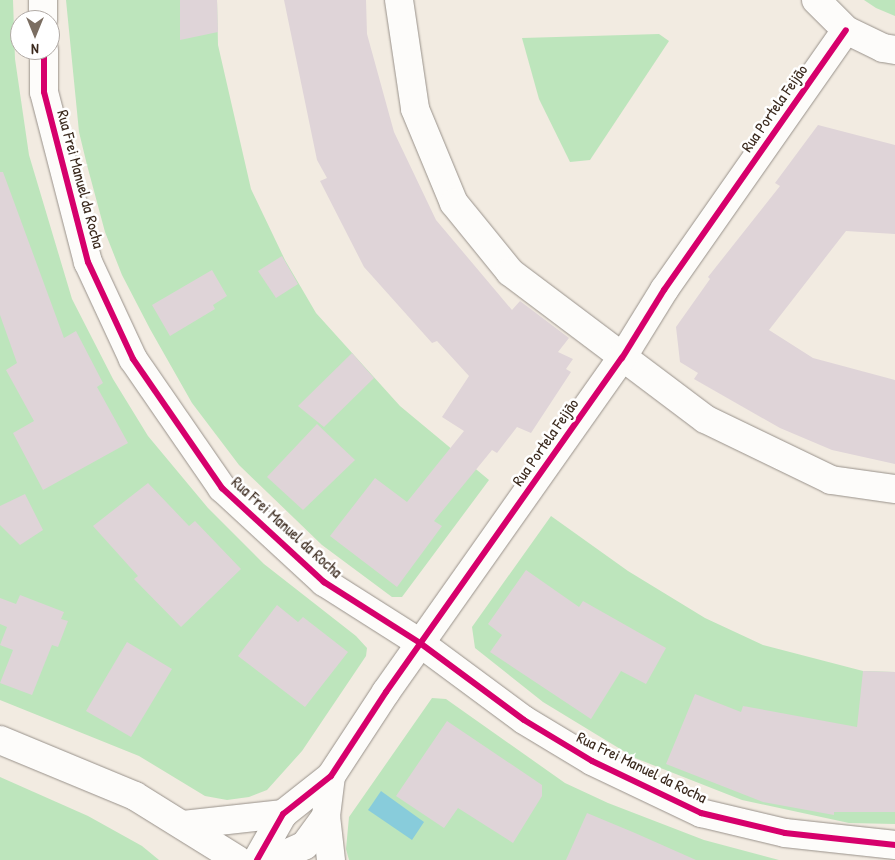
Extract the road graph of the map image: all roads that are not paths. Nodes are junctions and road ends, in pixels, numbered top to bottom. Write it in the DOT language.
graph roads {
  1 [pos="399,0"];
  2 [pos="816,0"];
  3 [pos="846,30"];
  4 [pos="895,50"];
  5 [pos="44,60"];
  6 [pos="622,358"];
  7 [pos="895,489"];
  8 [pos="420,643"];
  9 [pos="0,740"];
  10 [pos="331,776"];
  11 [pos="283,814"];
  12 [pos="326,816"];
  13 [pos="183,825"];
  14 [pos="895,845"];
  15 [pos="238,860"];
  16 [pos="257,860"];
  17 [pos="272,860"];
  18 [pos="331,860"];
  1 -- 6 [label="street"];
  2 -- 3 [label="street"];
  3 -- 4 [label="street"];
  3 -- 6 [label="street, Rua Portela Feijão"];
  5 -- 8 [label="street, Rua Frei Manuel da Rocha"];
  6 -- 7 [label="street"];
  6 -- 8 [label="street, Rua Portela Feijão"];
  8 -- 10 [label="street, Rua Portela Feijão"];
  8 -- 14 [label="street, Rua Frei Manuel da Rocha"];
  9 -- 13 [label="street"];
  10 -- 11 [label="street, Rua Portela Feijão"];
  10 -- 12 [label="street, Rua Portela Feijão"];
  11 -- 13 [label="street"];
  11 -- 16 [label="street, Rua Portela Feijão"];
  12 -- 17 [label="street, Rua Portela Feijão"];
  12 -- 18 [label="street, Rua Portela Feijão"];
  13 -- 15 [label="street"];
}
